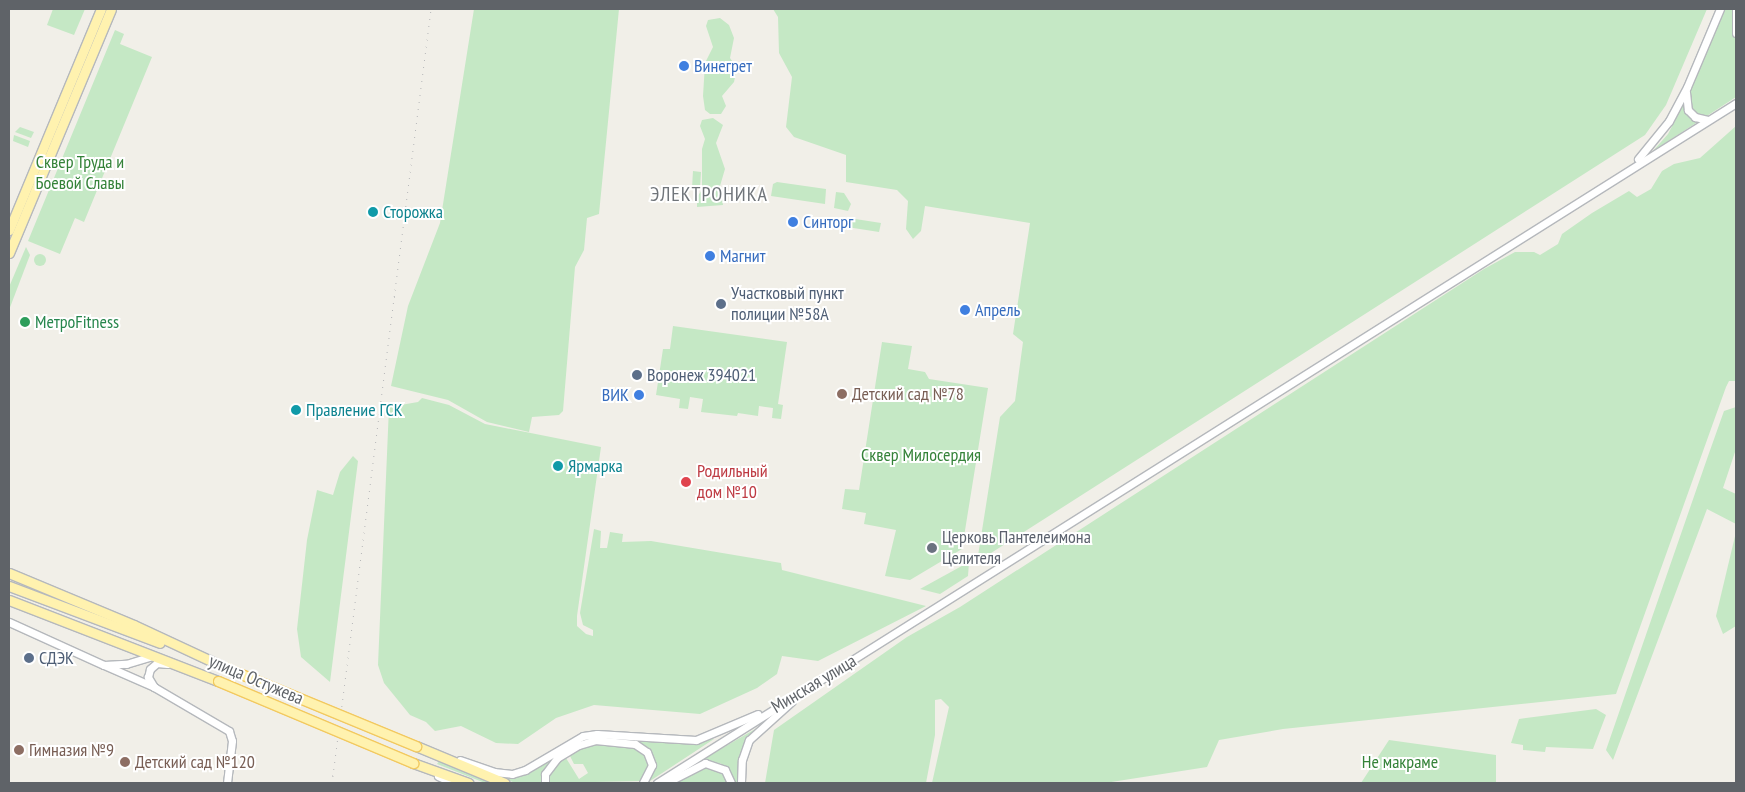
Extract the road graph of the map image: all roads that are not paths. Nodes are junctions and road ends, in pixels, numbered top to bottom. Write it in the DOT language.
graph roads {
  1 [pos="101,9"];
  2 [pos="111,9"];
  3 [pos="1720,9"];
  4 [pos="1736,9"];
  5 [pos="1736,33"];
  6 [pos="1687,87"];
  7 [pos="1736,103"];
  8 [pos="1708,120"];
  9 [pos="1607,182"];
  10 [pos="9,230"];
  11 [pos="9,253"];
  12 [pos="9,573"];
  13 [pos="9,586"];
  14 [pos="9,600"];
  15 [pos="9,622"];
  16 [pos="165,658"];
  17 [pos="104,665"];
  18 [pos="224,667"];
  19 [pos="218,681"];
  20 [pos="154,687"];
  21 [pos="806,689"];
  22 [pos="794,696"];
  23 [pos="416,746"];
  24 [pos="414,763"];
  25 [pos="228,783"];
  26 [pos="453,783"];
  27 [pos="469,783"];
  28 [pos="505,783"];
  29 [pos="545,783"];
  30 [pos="643,783"];
  31 [pos="657,783"];
  32 [pos="666,783"];
  33 [pos="732,783"];
  34 [pos="741,783"];
  1 -- 10 [label="main road"];
  2 -- 11 [label="main road"];
  3 -- 6 [label="street"];
  4 -- 5 [label="street"];
  6 -- 8 [label="street"];
  6 -- 9 [label="street"];
  7 -- 8 [label="street"];
  8 -- 9 [label="street"];
  9 -- 21 [label="street, Минская улица"];
  12 -- 18 [label="main road, улица Остужева"];
  13 -- 18 [label="main road"];
  14 -- 16 [label="main road"];
  15 -- 17 [label="street, улица Остужева"];
  16 -- 17 [label="street, улица Остужева"];
  16 -- 19 [label="main road, улица Остужева"];
  17 -- 20 [label="street"];
  18 -- 23 [label="main road, улица Остужева, bridge"];
  19 -- 20 [label="street"];
  19 -- 24 [label="main road, улица Остужева, bridge"];
  20 -- 25 [label="street"];
  21 -- 22 [label="street, Минская улица"];
  21 -- 34 [label="street"];
  22 -- 23 [label="street"];
  22 -- 31 [label="street, Минская улица"];
  23 -- 28 [label="main road, улица Остужева"];
  24 -- 26 [label="street"];
  24 -- 27 [label="main road, улица Остужева"];
  29 -- 30 [label="street"];
  32 -- 33 [label="street"];
}
